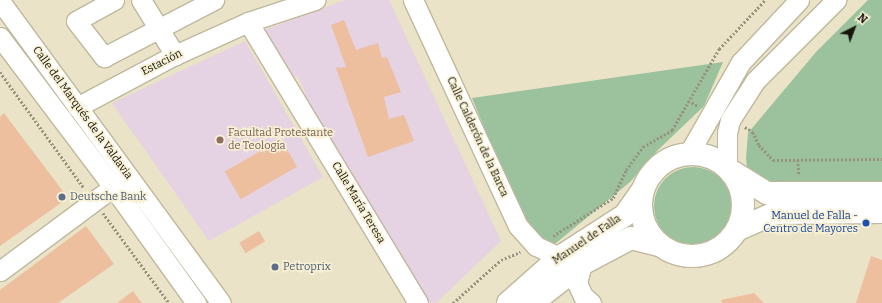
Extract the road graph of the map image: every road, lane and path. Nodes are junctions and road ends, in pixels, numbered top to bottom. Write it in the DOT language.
graph roads {
  1 [pos="114,0"];
  2 [pos="141,0"];
  3 [pos="214,0"];
  4 [pos="315,0"];
  5 [pos="413,0"];
  6 [pos="765,0"];
  7 [pos="799,0"];
  8 [pos="836,0"];
  9 [pos="0,1"];
  10 [pos="275,1"];
  11 [pos="248,22"];
  12 [pos="158,29"];
  13 [pos="0,37"];
  14 [pos="175,56"];
  15 [pos="688,101"];
  16 [pos="77,107"];
  17 [pos="712,112"];
  18 [pos="730,120"];
  19 [pos="689,153"];
  20 [pos="882,159"];
  21 [pos="798,160"];
  22 [pos="730,170"];
  23 [pos="799,178"];
  24 [pos="113,187"];
  25 [pos="643,188"];
  26 [pos="882,193"];
  27 [pos="882,212"];
  28 [pos="738,229"];
  29 [pos="659,245"];
  30 [pos="536,246"];
  31 [pos="560,257"];
  32 [pos="582,264"];
  33 [pos="0,271"];
  34 [pos="196,303"];
  35 [pos="221,303"];
  36 [pos="418,303"];
  37 [pos="453,303"];
  38 [pos="508,303"];
  39 [pos="532,303"];
  40 [pos="591,303"];
  1 -- 12 [label="street"];
  2 -- 12 [label="street"];
  3 -- 12 [label="street"];
  4 -- 11 [label="street"];
  5 -- 30 [label="street, Calle Calderón de la Barca"];
  6 -- 15 [label="path"];
  7 -- 17 [label="street"];
  8 -- 18 [label="street"];
  9 -- 16 [label="street, Calle del Marqués de la Valdavia"];
  10 -- 11 [label="street"];
  11 -- 14 [label="street, Estación"];
  11 -- 36 [label="street, Calle María Teresa"];
  12 -- 14 [label="street"];
  13 -- 24 [label="street, Calle del Marqués de la Valdavia"];
  14 -- 16 [label="street, Estación"];
  15 -- 17 [label="path"];
  15 -- 30 [label="path"];
  16 -- 35 [label="street, Calle del Marqués de la Valdavia"];
  17 -- 19 [label="street"];
  18 -- 21 [label="path"];
  18 -- 22 [label="street"];
  19 -- 22 [label="main road"];
  19 -- 25 [label="main road"];
  20 -- 21 [label="path"];
  21 -- 23 [label="path"];
  22 -- 26 [label="main road"];
  22 -- 28 [label="main road"];
  24 -- 33 [label="street"];
  24 -- 34 [label="street, Calle del Marqués de la Valdavia"];
  25 -- 29 [label="main road"];
  25 -- 31 [label="main road, Manuel de Falla"];
  27 -- 28 [label="main road"];
  28 -- 29 [label="main road"];
  29 -- 32 [label="main road, Manuel de Falla"];
  30 -- 31 [label="street, Calle Calderón de la Barca"];
  30 -- 37 [label="path"];
  31 -- 38 [label="main road, Manuel de Falla"];
  32 -- 39 [label="main road, Manuel de Falla"];
  32 -- 40 [label="street"];
}
